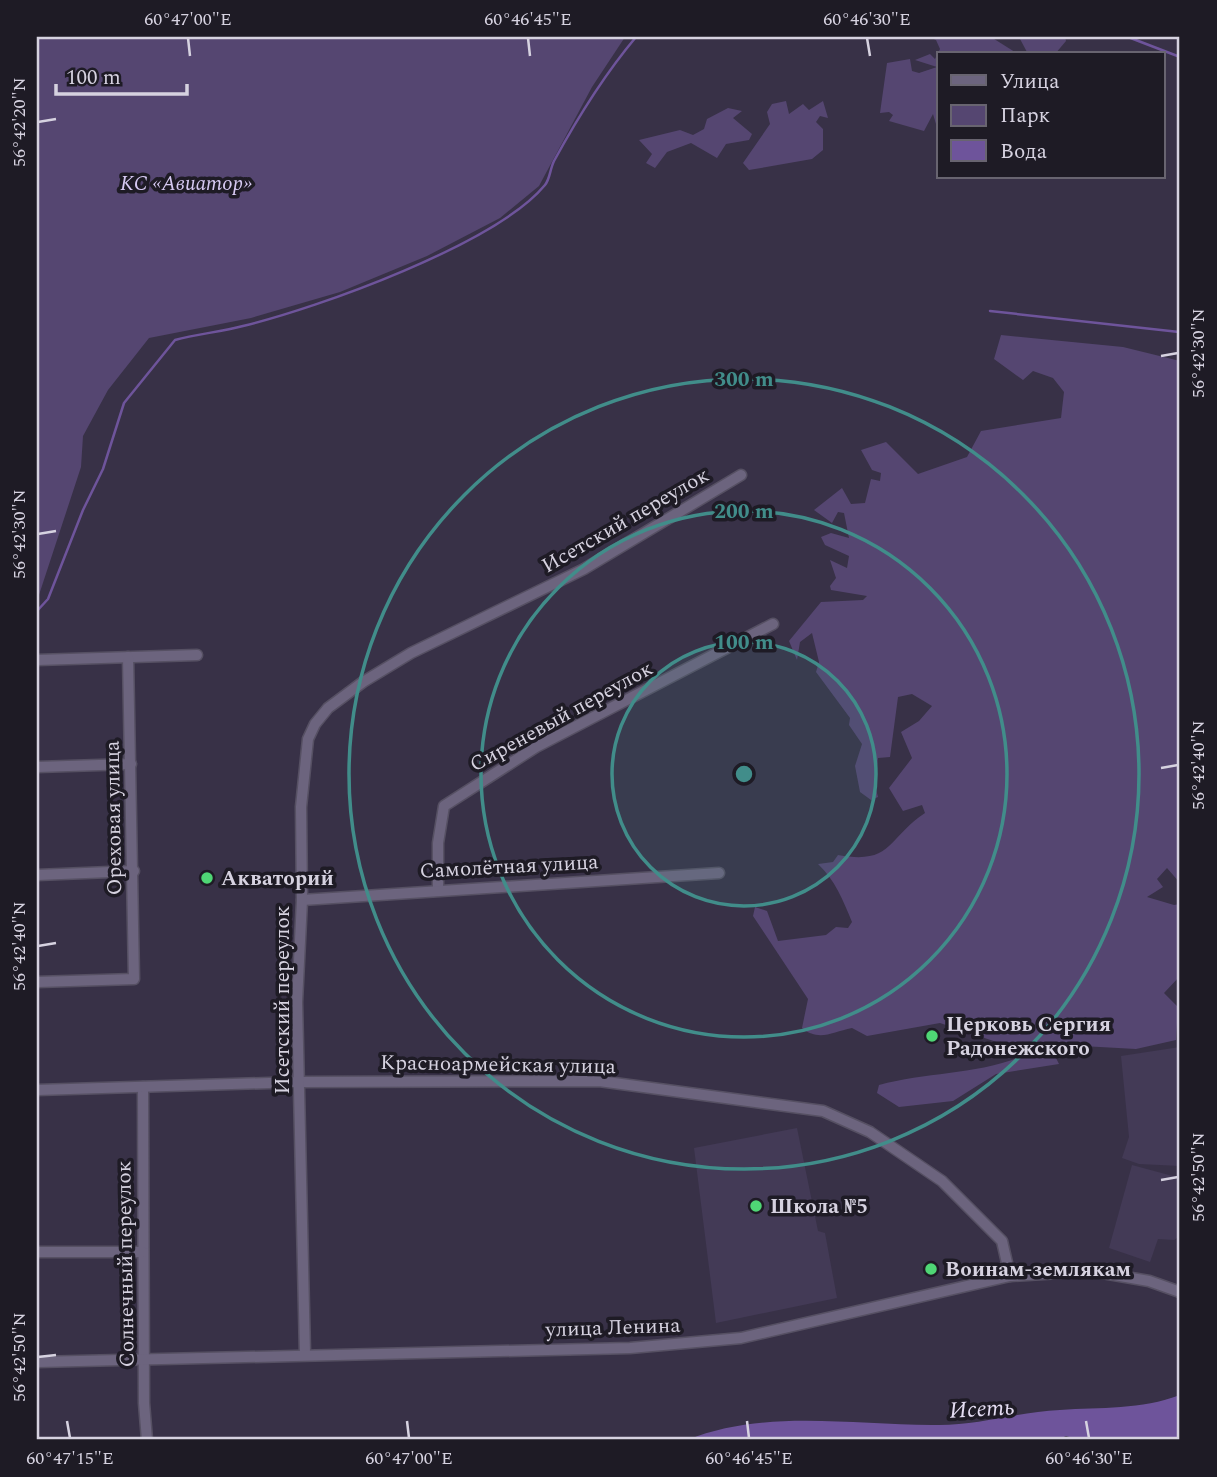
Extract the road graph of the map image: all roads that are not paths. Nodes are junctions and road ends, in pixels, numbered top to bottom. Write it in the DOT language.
graph roads {
  1 [pos="741,475"];
  2 [pos="773,624"];
  3 [pos="197,656"];
  4 [pos="128,657"];
  5 [pos="37,660"];
  6 [pos="131,764"];
  7 [pos="37,767"];
  8 [pos="134,871"];
  9 [pos="719,873"];
  10 [pos="37,874"];
  11 [pos="438,889"];
  12 [pos="302,900"];
  13 [pos="37,982"];
  14 [pos="300,1082"];
  15 [pos="143,1087"];
  16 [pos="37,1090"];
  17 [pos="37,1252"];
  18 [pos="143,1252"];
  19 [pos="1010,1276"];
  20 [pos="1180,1292"];
  21 [pos="305,1354"];
  22 [pos="146,1361"];
  23 [pos="37,1362"];
  24 [pos="147,1440"];
  1 -- 12 [label="street, Исетский переулок"];
  2 -- 11 [label="street, Сиреневый переулок"];
  3 -- 4 [label="street"];
  4 -- 5 [label="street"];
  4 -- 6 [label="street, Ореховая улица"];
  6 -- 7 [label="street"];
  6 -- 8 [label="street, Ореховая улица"];
  8 -- 10 [label="street"];
  8 -- 13 [label="street, Ореховая улица"];
  9 -- 11 [label="street, Самолётная улица"];
  11 -- 12 [label="street, Самолётная улица"];
  12 -- 14 [label="street, Исетский переулок"];
  14 -- 15 [label="street, Красноармейская улица"];
  14 -- 19 [label="street, Красноармейская улица"];
  14 -- 21 [label="street, Исетский переулок"];
  15 -- 16 [label="street, Красноармейская улица"];
  15 -- 18 [label="street, Солнечный переулок"];
  17 -- 18 [label="street"];
  18 -- 22 [label="street, Солнечный переулок"];
  19 -- 20 [label="street, улица Ленина"];
  19 -- 21 [label="street, улица Ленина"];
  21 -- 22 [label="street, улица Ленина"];
  22 -- 23 [label="street, улица Ленина"];
  22 -- 24 [label="street, Солнечный переулок"];
}
